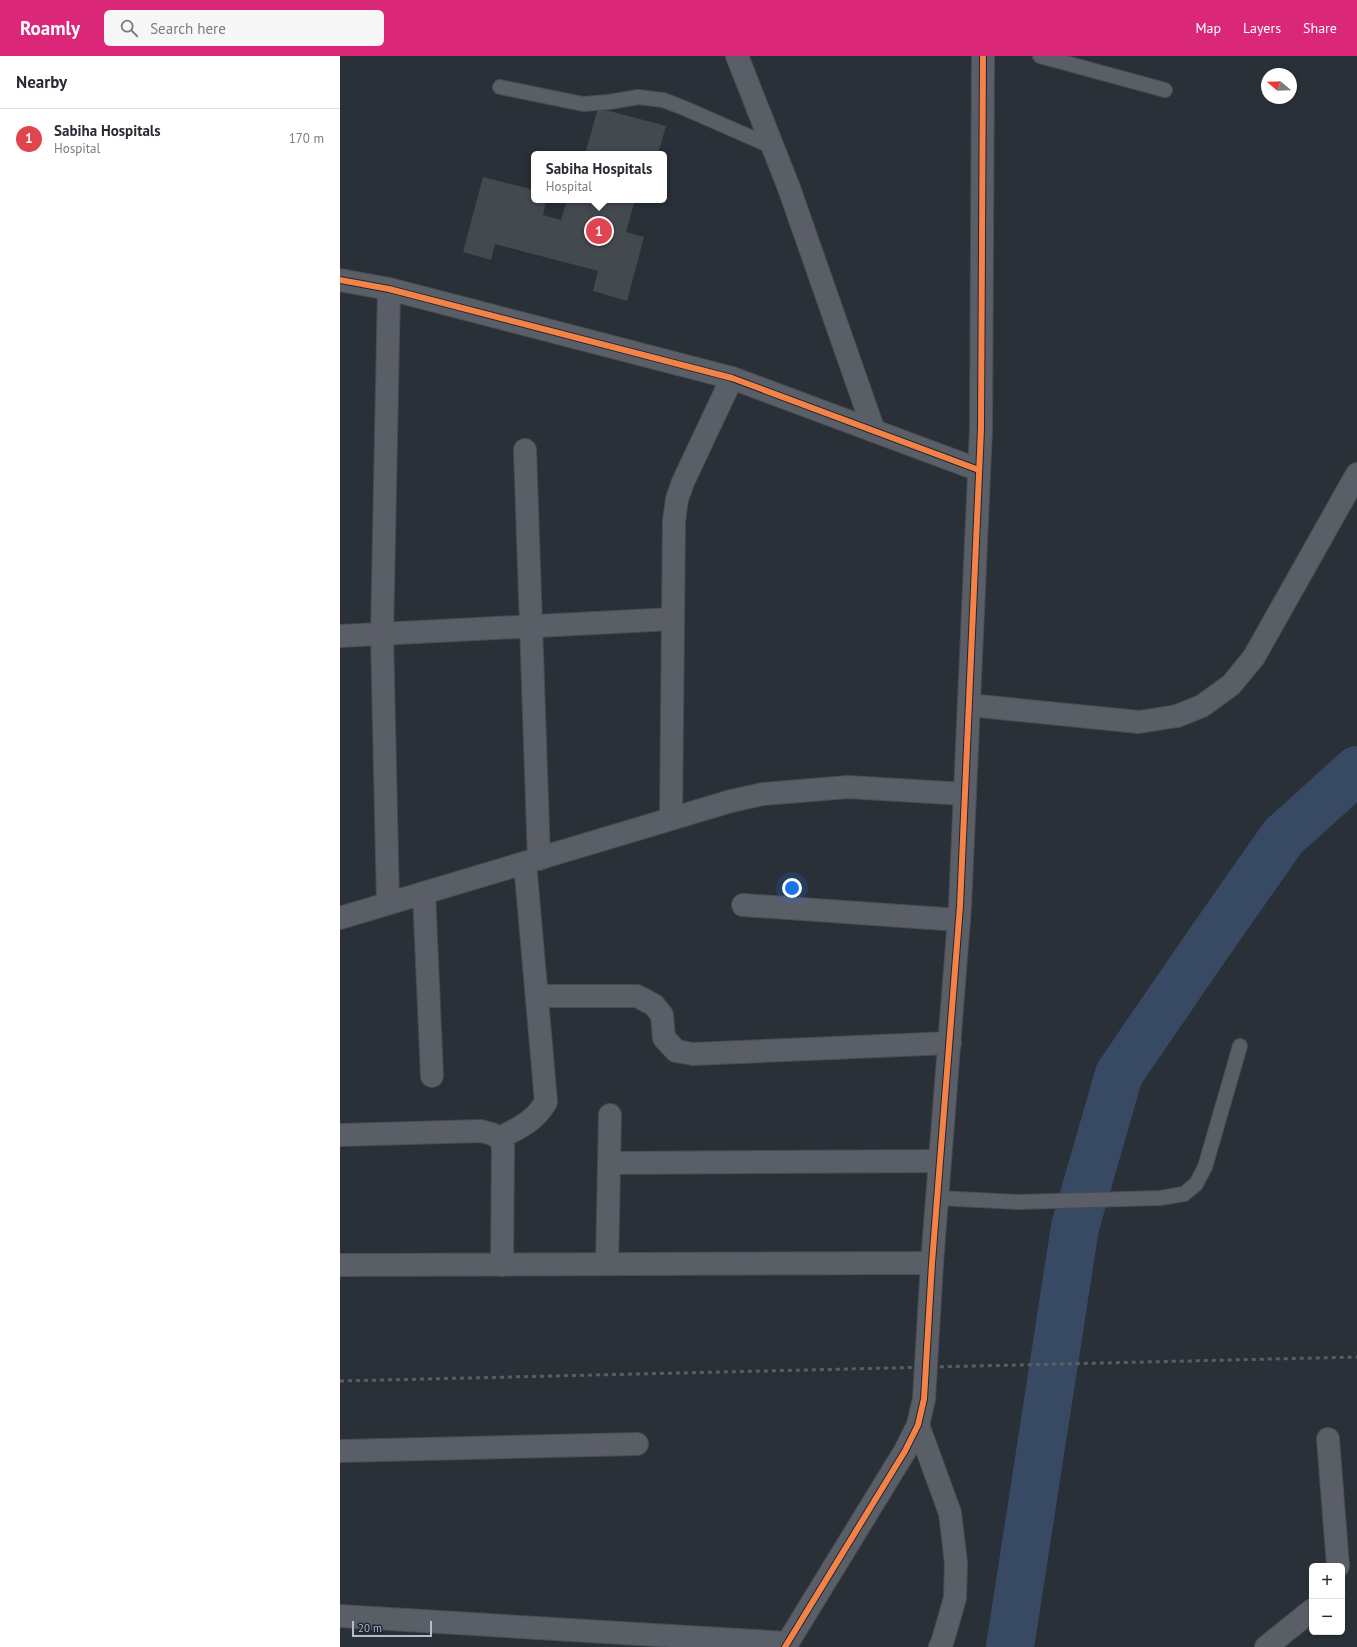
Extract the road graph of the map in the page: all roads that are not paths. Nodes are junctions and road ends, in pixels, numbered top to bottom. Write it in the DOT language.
graph roads {
  1 [pos="737,56"];
  2 [pos="983,56"];
  3 [pos="1040,56"];
  4 [pos="500,87"];
  5 [pos="1165,90"];
  6 [pos="773,147"];
  7 [pos="340,280"];
  8 [pos="388,289"];
  9 [pos="732,378"];
  10 [pos="874,431"];
  11 [pos="526,450"];
  12 [pos="979,470"];
  13 [pos="1357,474"];
  14 [pos="673,619"];
  15 [pos="531,626"];
  16 [pos="382,635"];
  17 [pos="340,636"];
  18 [pos="969,705"];
  19 [pos="965,794"];
  20 [pos="671,819"];
  21 [pos="532,861"];
  22 [pos="424,893"];
  23 [pos="388,903"];
  24 [pos="743,905"];
  25 [pos="340,918"];
  26 [pos="959,920"];
  27 [pos="537,996"];
  28 [pos="950,1043"];
  29 [pos="1240,1046"];
  30 [pos="432,1076"];
  31 [pos="610,1115"];
  32 [pos="340,1135"];
  33 [pos="500,1138"];
  34 [pos="940,1161"];
  35 [pos="609,1163"];
  36 [pos="937,1198"];
  37 [pos="932,1263"];
  38 [pos="607,1264"];
  39 [pos="502,1265"];
  40 [pos="340,1266"];
  41 [pos="918,1425"];
  42 [pos="1328,1439"];
  43 [pos="636,1444"];
  44 [pos="340,1451"];
  45 [pos="1338,1563"];
  46 [pos="1309,1612"];
  47 [pos="340,1616"];
  48 [pos="715,1643"];
  49 [pos="786,1645"];
  50 [pos="940,1647"];
  51 [pos="1266,1647"];
  1 -- 6 [label="street"];
  2 -- 12 [label="street"];
  3 -- 5 [label="lane"];
  4 -- 6 [label="lane"];
  6 -- 10 [label="street"];
  7 -- 8 [label="street"];
  8 -- 9 [label="street"];
  8 -- 16 [label="street"];
  9 -- 10 [label="street"];
  9 -- 14 [label="street"];
  10 -- 12 [label="street"];
  11 -- 15 [label="street"];
  12 -- 18 [label="street"];
  13 -- 18 [label="street"];
  14 -- 15 [label="street"];
  14 -- 20 [label="street"];
  15 -- 16 [label="street"];
  15 -- 21 [label="street"];
  16 -- 17 [label="street"];
  16 -- 23 [label="street"];
  18 -- 19 [label="street"];
  19 -- 20 [label="street"];
  19 -- 26 [label="street"];
  20 -- 21 [label="street"];
  21 -- 22 [label="street"];
  21 -- 27 [label="street"];
  22 -- 23 [label="street"];
  22 -- 30 [label="street"];
  23 -- 25 [label="street"];
  24 -- 26 [label="street"];
  26 -- 28 [label="street"];
  27 -- 28 [label="street"];
  27 -- 33 [label="street"];
  28 -- 34 [label="street"];
  29 -- 36 [label="lane"];
  31 -- 35 [label="street"];
  32 -- 33 [label="street"];
  33 -- 39 [label="street"];
  34 -- 35 [label="street"];
  34 -- 36 [label="street"];
  35 -- 38 [label="street"];
  36 -- 37 [label="street"];
  37 -- 38 [label="street"];
  37 -- 41 [label="street"];
  38 -- 39 [label="street"];
  39 -- 40 [label="street"];
  41 -- 49 [label="street"];
  41 -- 50 [label="street"];
  42 -- 45 [label="street"];
  43 -- 44 [label="street"];
  46 -- 51 [label="street"];
  47 -- 48 [label="street"];
  48 -- 49 [label="street"];
}
